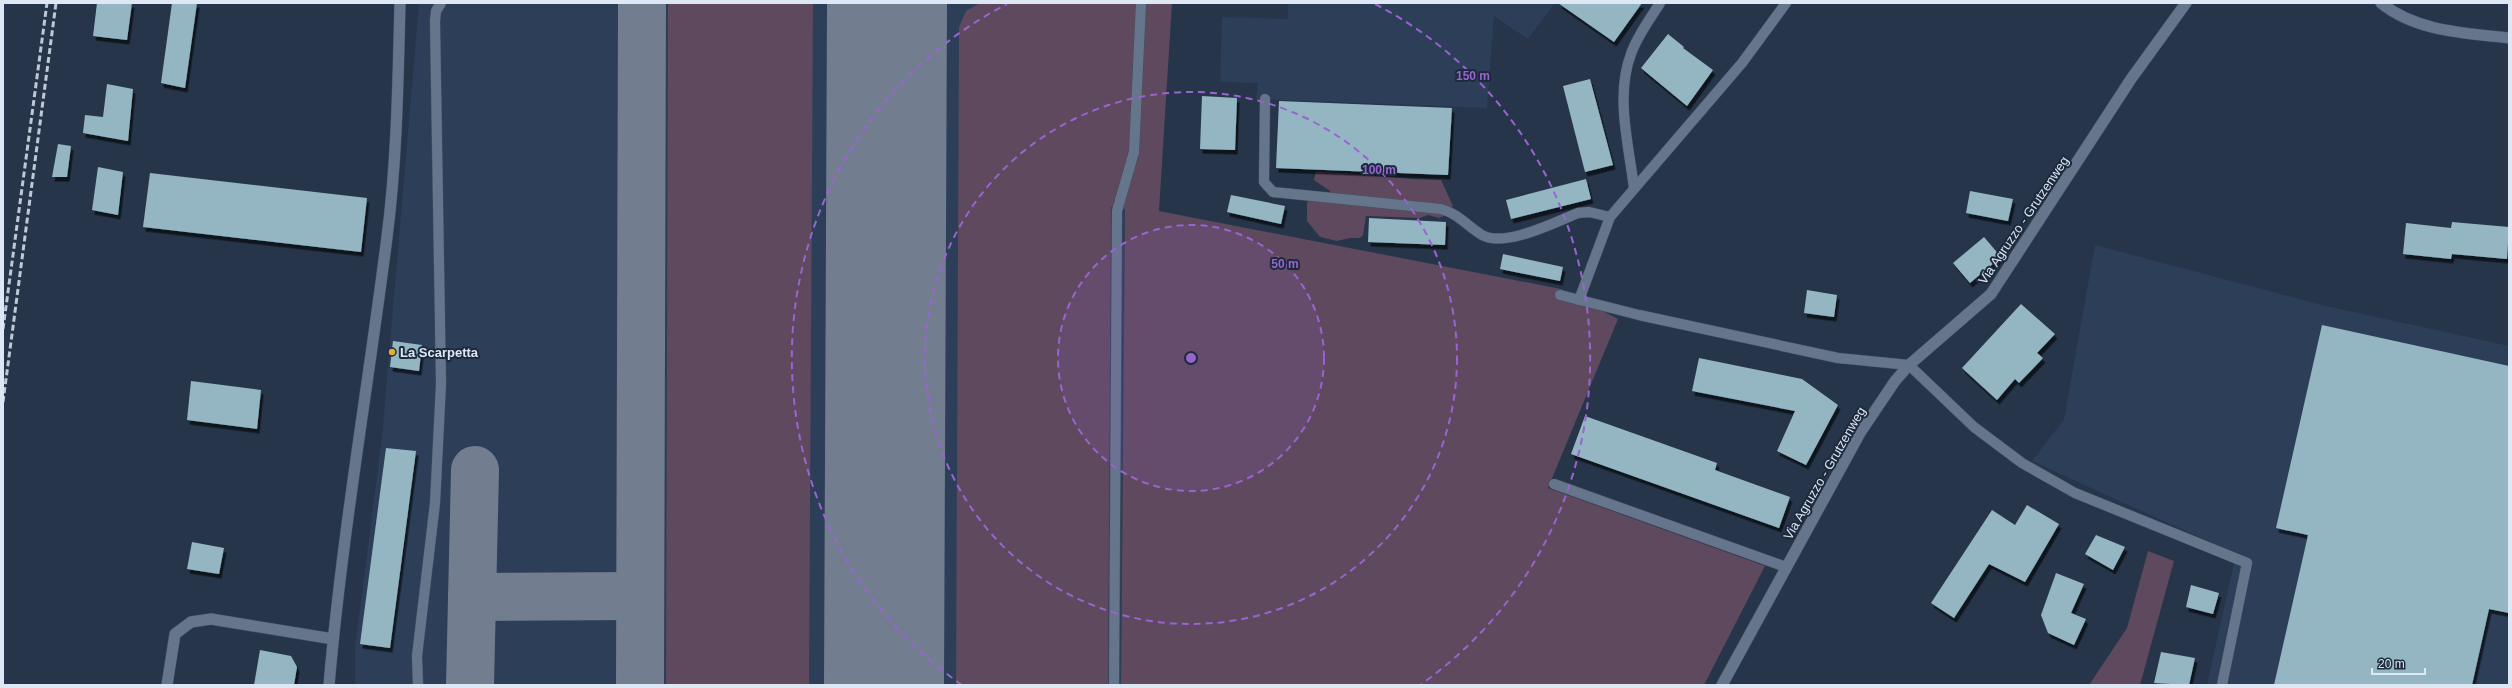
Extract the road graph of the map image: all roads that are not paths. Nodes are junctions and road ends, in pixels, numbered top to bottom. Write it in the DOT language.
graph roads {
  1 [pos="400,3"];
  2 [pos="441,3"];
  3 [pos="1141,3"];
  4 [pos="1660,3"];
  5 [pos="1786,3"];
  6 [pos="2186,3"];
  7 [pos="2381,3"];
  8 [pos="2509,38"];
  9 [pos="1265,99"];
  10 [pos="1634,188"];
  11 [pos="1610,217"];
  12 [pos="1560,295"];
  13 [pos="1579,300"];
  14 [pos="1909,365"];
  15 [pos="1554,484"];
  16 [pos="1786,567"];
  17 [pos="333,639"];
  18 [pos="167,685"];
  19 [pos="329,685"];
  20 [pos="418,685"];
  21 [pos="1114,685"];
  22 [pos="1722,685"];
  23 [pos="2222,685"];
  1 -- 17 [label="street"];
  2 -- 20 [label="lane"];
  3 -- 21 [label="lane"];
  4 -- 10 [label="lane"];
  5 -- 10 [label="lane"];
  6 -- 14 [label="street, Via Agruzzo - Grutzenweg"];
  7 -- 8 [label="street"];
  9 -- 11 [label="lane"];
  10 -- 11 [label="lane"];
  11 -- 13 [label="lane"];
  12 -- 13 [label="lane"];
  13 -- 14 [label="lane"];
  14 -- 16 [label="street, Via Agruzzo - Grutzenweg"];
  14 -- 23 [label="lane"];
  15 -- 16 [label="lane"];
  16 -- 22 [label="street, Via Agruzzo - Grutzenweg"];
  17 -- 18 [label="street"];
  17 -- 19 [label="street"];
}
